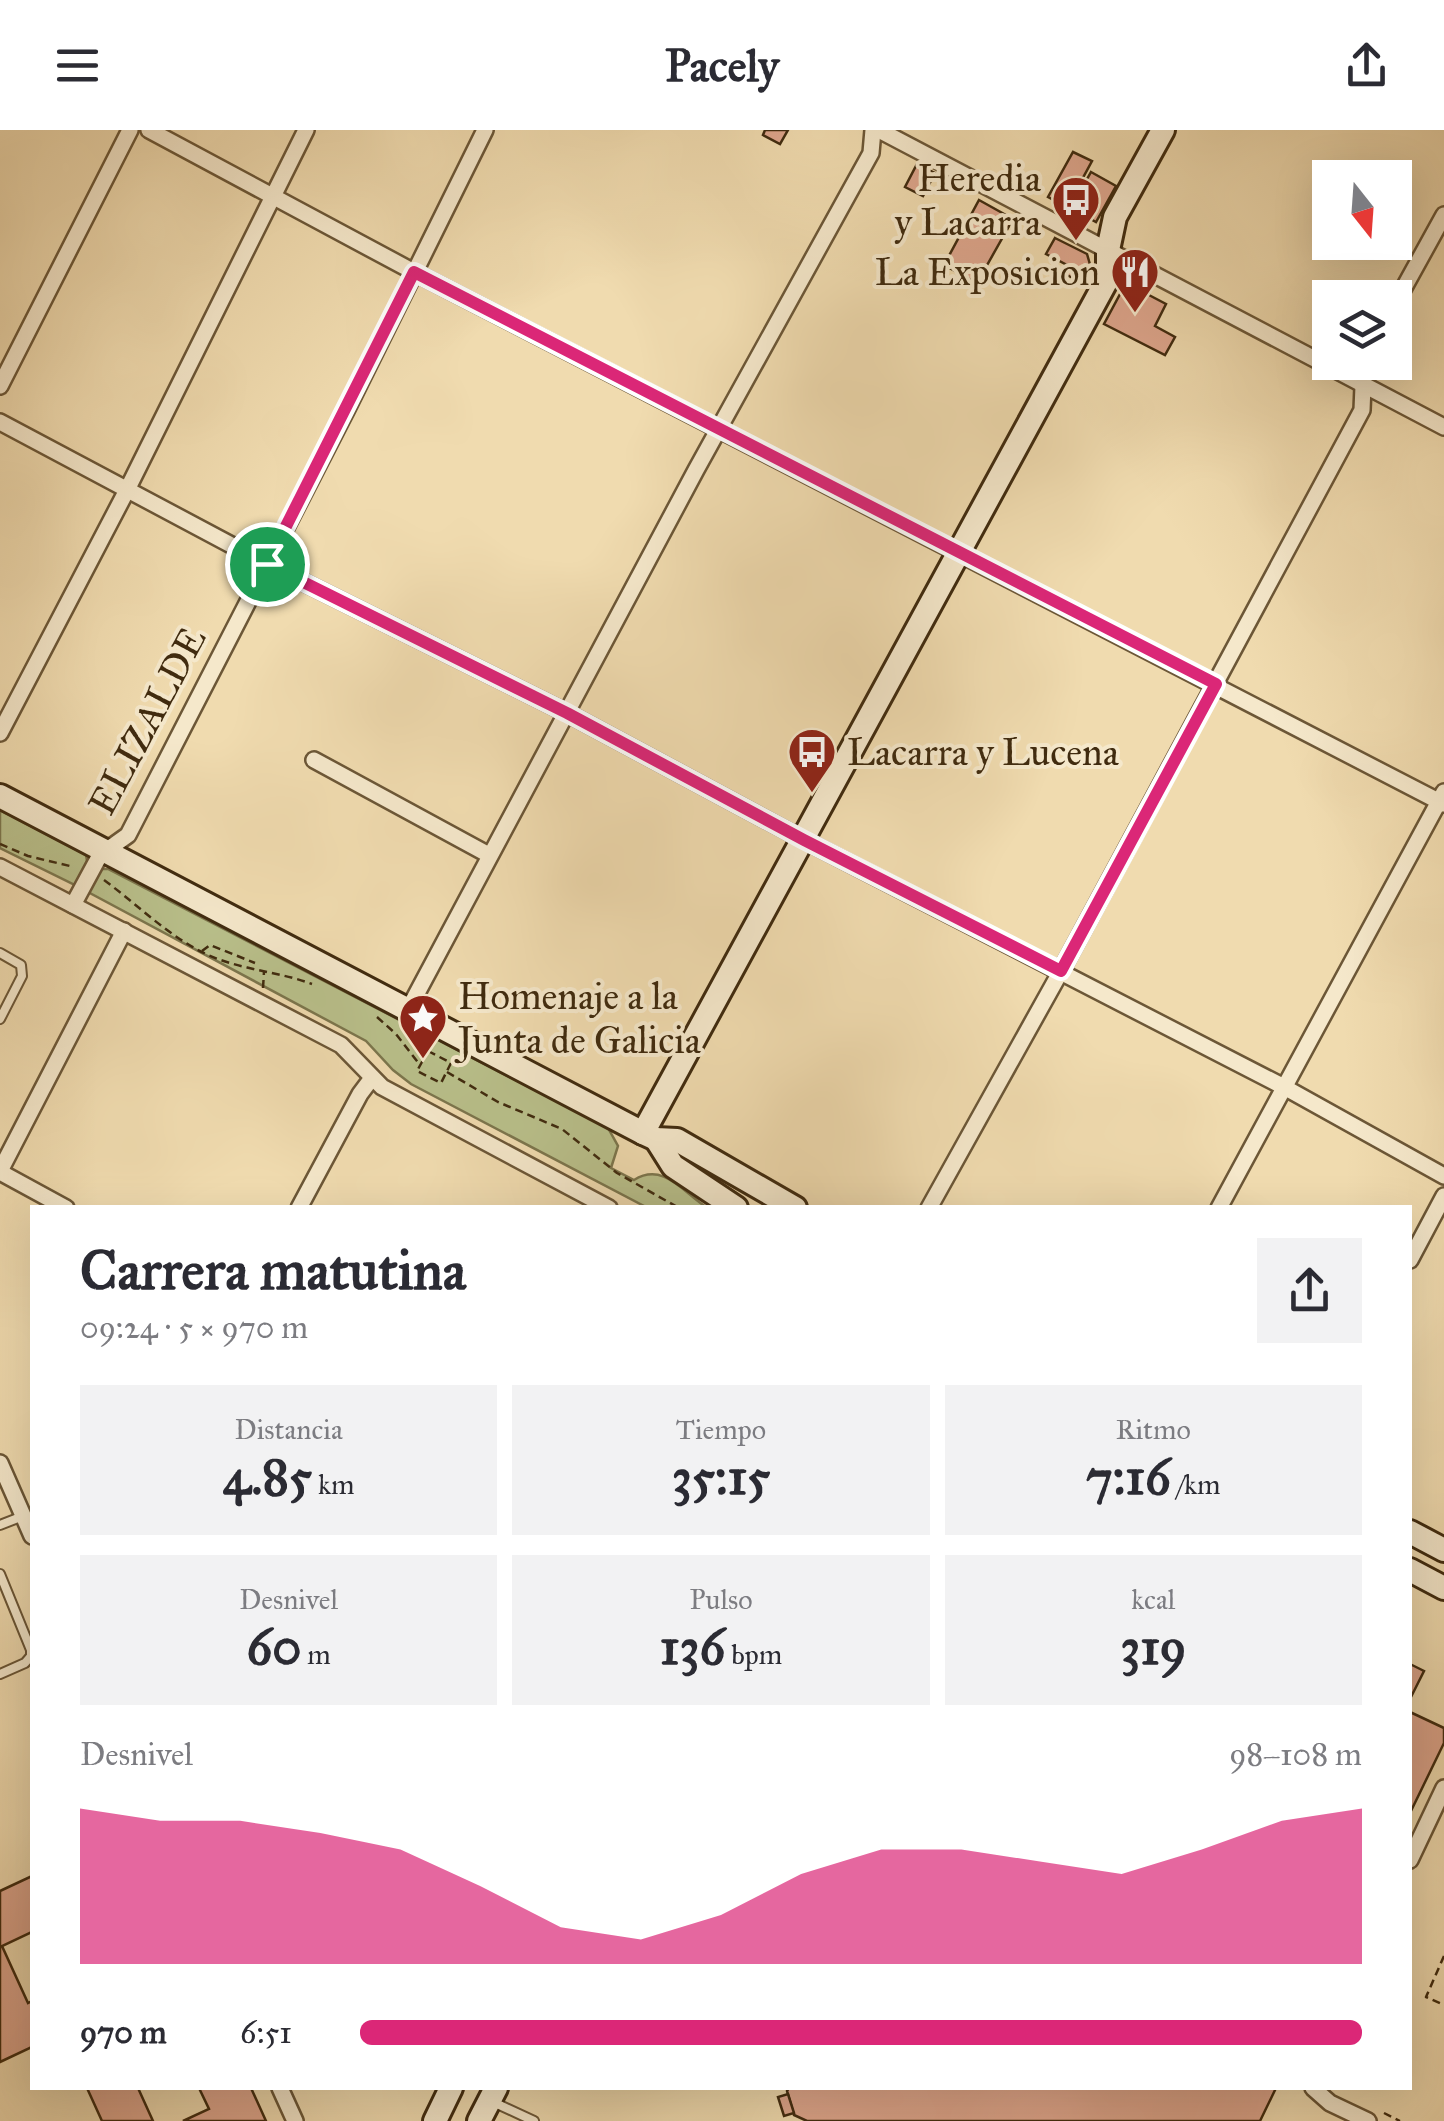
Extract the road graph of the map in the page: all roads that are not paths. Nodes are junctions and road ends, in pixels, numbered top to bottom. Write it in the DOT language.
graph roads {
  1 [pos="130,130"];
  2 [pos="148,130"];
  3 [pos="306,130"];
  4 [pos="485,130"];
  5 [pos="876,130"];
  6 [pos="1163,130"];
  7 [pos="274,196"];
  8 [pos="1444,215"];
  9 [pos="1108,250"];
  10 [pos="414,272"];
  11 [pos="1408,280"];
  12 [pos="1364,380"];
  13 [pos="0,386"];
  14 [pos="1364,386"];
  15 [pos="0,422"];
  16 [pos="1444,427"];
  17 [pos="720,429"];
  18 [pos="127,490"];
  19 [pos="957,553"];
  20 [pos="267,564"];
  21 [pos="1216,684"];
  22 [pos="567,713"];
  23 [pos="0,733"];
  24 [pos="314,760"];
  25 [pos="0,796"];
  26 [pos="1442,799"];
  27 [pos="804,840"];
  28 [pos="108,851"];
  29 [pos="489,854"];
  30 [pos="0,867"];
  31 [pos="73,905"];
  32 [pos="124,931"];
  33 [pos="0,953"];
  34 [pos="1061,971"];
  35 [pos="408,1010"];
  36 [pos="0,1019"];
  37 [pos="372,1078"];
  38 [pos="1284,1087"];
  39 [pos="649,1136"];
  40 [pos="0,1171"];
  41 [pos="1444,1176"];
  42 [pos="1444,1196"];
  43 [pos="717,1200"];
  44 [pos="61,1205"];
  45 [pos="301,1205"];
  46 [pos="602,1205"];
  47 [pos="790,1205"];
  48 [pos="932,1205"];
  49 [pos="1221,1205"];
  50 [pos="1412,1256"];
  51 [pos="0,1463"];
  52 [pos="24,1516"];
  53 [pos="0,1525"];
  54 [pos="30,1531"];
  55 [pos="1412,1533"];
  56 [pos="1444,1550"];
  57 [pos="1412,1571"];
  58 [pos="0,1574"];
  59 [pos="1444,1588"];
  60 [pos="30,1648"];
  61 [pos="30,1657"];
  62 [pos="0,1674"];
  63 [pos="1444,1788"];
  64 [pos="1412,1856"];
  65 [pos="281,2090"];
  66 [pos="450,2090"];
  67 [pos="1316,2090"];
  68 [pos="488,2103"];
  69 [pos="295,2121"];
  70 [pos="435,2121"];
  71 [pos="534,2121"];
  72 [pos="1368,2121"];
  1 -- 13 [label="street"];
  2 -- 7 [label="street"];
  3 -- 7 [label="street"];
  4 -- 10 [label="street, ELIZALDE"];
  5 -- 9 [label="street"];
  5 -- 17 [label="street"];
  6 -- 9 [label="street"];
  7 -- 10 [label="street"];
  7 -- 18 [label="street"];
  8 -- 11 [label="street"];
  9 -- 14 [label="street"];
  9 -- 19 [label="street"];
  10 -- 17 [label="street"];
  10 -- 20 [label="street, ELIZALDE"];
  12 -- 14 [label="street"];
  14 -- 16 [label="street"];
  14 -- 21 [label="street"];
  15 -- 18 [label="street"];
  17 -- 19 [label="street"];
  17 -- 22 [label="street"];
  18 -- 20 [label="street"];
  18 -- 23 [label="street"];
  19 -- 21 [label="street"];
  19 -- 27 [label="street"];
  20 -- 22 [label="street"];
  20 -- 28 [label="street, ELIZALDE"];
  21 -- 26 [label="street"];
  21 -- 34 [label="street"];
  22 -- 27 [label="street"];
  22 -- 29 [label="street"];
  24 -- 29 [label="street"];
  25 -- 28 [label="street"];
  26 -- 38 [label="street"];
  27 -- 34 [label="street"];
  27 -- 39 [label="street"];
  28 -- 31 [label="street, ELIZALDE"];
  28 -- 35 [label="street"];
  29 -- 35 [label="street"];
  30 -- 31 [label="street"];
  31 -- 32 [label="street"];
  32 -- 37 [label="street"];
  32 -- 40 [label="street"];
  33 -- 36 [label="lane"];
  34 -- 38 [label="street"];
  34 -- 48 [label="street"];
  35 -- 39 [label="street"];
  37 -- 45 [label="street"];
  37 -- 46 [label="street"];
  38 -- 41 [label="street"];
  38 -- 49 [label="street"];
  39 -- 43 [label="street"];
  39 -- 47 [label="street"];
  40 -- 44 [label="street"];
  42 -- 50 [label="street"];
  51 -- 52 [label="street"];
  52 -- 53 [label="lane"];
  52 -- 54 [label="street"];
  55 -- 56 [label="street"];
  57 -- 59 [label="street"];
  58 -- 60 [label="lane"];
  61 -- 62 [label="lane"];
  63 -- 64 [label="street"];
  65 -- 69 [label="street"];
  66 -- 70 [label="street"];
  67 -- 72 [label="street"];
  68 -- 71 [label="lane"];
}
